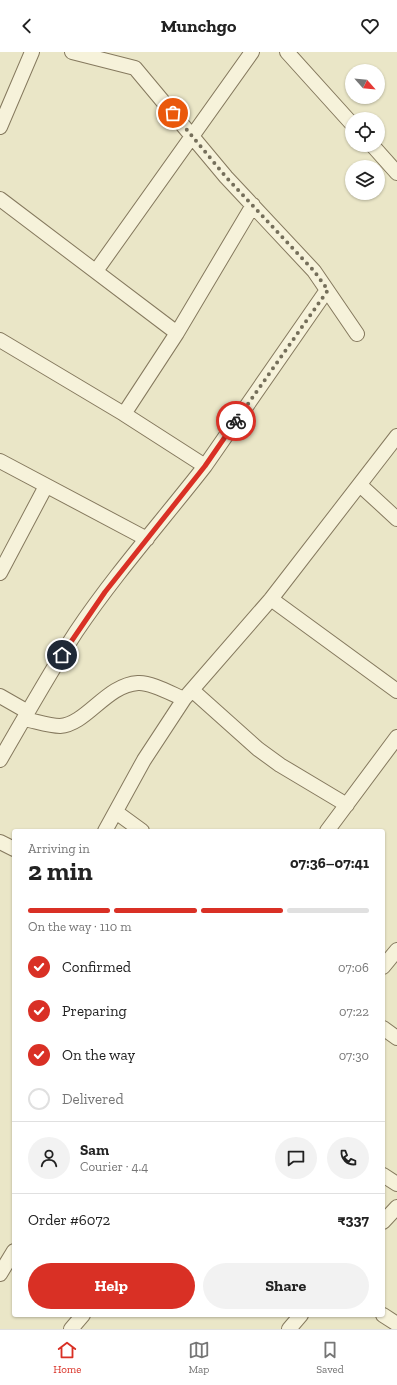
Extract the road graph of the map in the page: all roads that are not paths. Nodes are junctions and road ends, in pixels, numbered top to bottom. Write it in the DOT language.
graph roads {
  1 [pos="32,52"];
  2 [pos="72,52"];
  3 [pos="252,52"];
  4 [pos="286,52"];
  5 [pos="345,116"];
  6 [pos="0,127"];
  7 [pos="193,136"];
  8 [pos="378,152"];
  9 [pos="397,172"];
  10 [pos="0,199"];
  11 [pos="253,205"];
  12 [pos="96,271"];
  13 [pos="328,290"];
  14 [pos="177,333"];
  15 [pos="357,334"];
  16 [pos="0,340"];
  17 [pos="124,414"];
  18 [pos="397,436"];
  19 [pos="0,461"];
  20 [pos="205,466"];
  21 [pos="360,485"];
  22 [pos="46,486"];
  23 [pos="397,519"];
  24 [pos="147,539"];
  25 [pos="0,574"];
  26 [pos="271,599"];
  27 [pos="397,691"];
  28 [pos="188,695"];
  29 [pos="0,696"];
  30 [pos="26,716"];
  31 [pos="397,737"];
  32 [pos="0,760"];
  33 [pos="346,805"];
  34 [pos="116,812"];
  35 [pos="106,829"];
  36 [pos="139,829"];
  37 [pos="328,829"];
  38 [pos="0,842"];
  39 [pos="12,848"];
  40 [pos="397,950"];
  41 [pos="385,965"];
  42 [pos="385,1029"];
  43 [pos="397,1038"];
  44 [pos="385,1175"];
  45 [pos="397,1184"];
  46 [pos="397,1207"];
  47 [pos="385,1220"];
  48 [pos="12,1253"];
  49 [pos="0,1274"];
  50 [pos="385,1316"];
  51 [pos="82,1317"];
  52 [pos="299,1317"];
  53 [pos="397,1324"];
  54 [pos="71,1329"];
  55 [pos="289,1329"];
  1 -- 6 [label="street"];
  2 -- 7 [label="street"];
  3 -- 7 [label="street"];
  4 -- 5 [label="street"];
  7 -- 11 [label="street"];
  7 -- 12 [label="street"];
  8 -- 9 [label="street"];
  10 -- 12 [label="street"];
  11 -- 13 [label="street"];
  11 -- 14 [label="street"];
  12 -- 14 [label="street"];
  13 -- 15 [label="street"];
  13 -- 20 [label="street"];
  14 -- 17 [label="street"];
  16 -- 17 [label="street"];
  17 -- 20 [label="street"];
  18 -- 21 [label="street"];
  19 -- 22 [label="street"];
  20 -- 24 [label="street"];
  21 -- 23 [label="street"];
  21 -- 26 [label="street"];
  22 -- 24 [label="street"];
  22 -- 25 [label="street"];
  24 -- 30 [label="street"];
  26 -- 27 [label="street"];
  26 -- 28 [label="street"];
  28 -- 30 [label="street"];
  28 -- 33 [label="street"];
  28 -- 34 [label="street"];
  29 -- 30 [label="street"];
  30 -- 32 [label="street"];
  31 -- 33 [label="street"];
  33 -- 37 [label="street"];
  34 -- 35 [label="street"];
  34 -- 36 [label="street"];
  38 -- 39 [label="street"];
  40 -- 41 [label="street"];
  42 -- 43 [label="street"];
  44 -- 45 [label="street"];
  46 -- 47 [label="street"];
  48 -- 49 [label="street"];
  50 -- 53 [label="street"];
  51 -- 54 [label="street"];
  52 -- 55 [label="street"];
}
